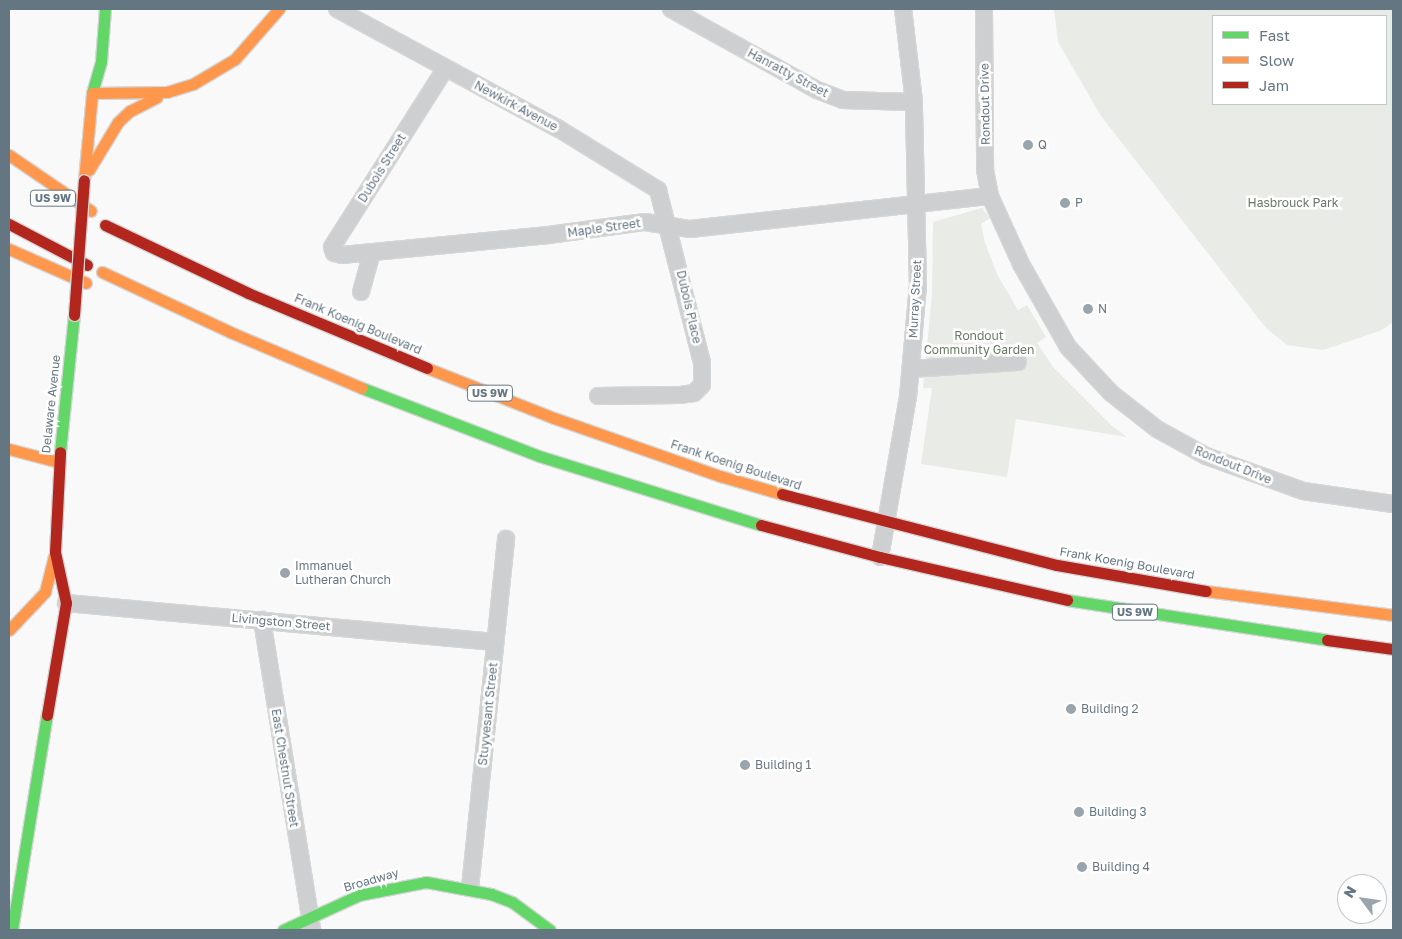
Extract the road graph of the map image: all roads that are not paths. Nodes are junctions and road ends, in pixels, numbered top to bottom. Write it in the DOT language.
graph roads {
  1 [pos="105,9"];
  2 [pos="279,9"];
  3 [pos="337,9"];
  4 [pos="671,9"];
  5 [pos="902,9"];
  6 [pos="984,11"];
  7 [pos="445,69"];
  8 [pos="84,70"];
  9 [pos="167,92"];
  10 [pos="92,94"];
  11 [pos="914,102"];
  12 [pos="9,155"];
  13 [pos="84,180"];
  14 [pos="37,190"];
  15 [pos="990,196"];
  16 [pos="918,204"];
  17 [pos="100,220"];
  18 [pos="9,224"];
  19 [pos="670,226"];
  20 [pos="9,248"];
  21 [pos="372,252"];
  22 [pos="349,254"];
  23 [pos="87,264"];
  24 [pos="102,272"];
  25 [pos="86,283"];
  26 [pos="361,292"];
  27 [pos="197,330"];
  28 [pos="1018,362"];
  29 [pos="306,365"];
  30 [pos="911,369"];
  31 [pos="598,396"];
  32 [pos="9,449"];
  33 [pos="59,462"];
  34 [pos="20,466"];
  35 [pos="1393,504"];
  36 [pos="888,522"];
  37 [pos="506,539"];
  38 [pos="55,552"];
  39 [pos="880,557"];
  40 [pos="66,603"];
  41 [pos="1393,615"];
  42 [pos="262,620"];
  43 [pos="9,630"];
  44 [pos="495,642"];
  45 [pos="1393,649"];
  46 [pos="470,888"];
  47 [pos="311,923"];
  48 [pos="12,930"];
  49 [pos="283,930"];
  50 [pos="550,930"];
  1 -- 10 [label="main road"];
  2 -- 9 [label="main road"];
  3 -- 7 [label="street, Newkirk Avenue"];
  4 -- 11 [label="street, Hanratty Street"];
  5 -- 11 [label="street, Murray Street"];
  6 -- 15 [label="street, Rondout Drive"];
  7 -- 19 [label="street, Newkirk Avenue"];
  7 -- 22 [label="street, Dubois Street"];
  8 -- 10 [label="main road"];
  9 -- 10 [label="main road"];
  9 -- 13 [label="main road"];
  10 -- 13 [label="main road, Delaware Avenue"];
  11 -- 16 [label="street, Murray Street"];
  12 -- 17 [label="main road"];
  13 -- 33 [label="main road, Delaware Avenue, bridge"];
  14 -- 17 [label="main road, US 9W"];
  15 -- 16 [label="street"];
  15 -- 35 [label="street, Rondout Drive"];
  16 -- 19 [label="street, Maple Street"];
  16 -- 30 [label="street, Murray Street"];
  17 -- 36 [label="main road, Frank Koenig Boulevard / US 9W"];
  18 -- 23 [label="main road"];
  19 -- 21 [label="street, Maple Street"];
  19 -- 31 [label="street, Dubois Place"];
  20 -- 25 [label="main road"];
  21 -- 22 [label="street, Maple Street"];
  21 -- 26 [label="street"];
  24 -- 29 [label="main road, US 9W"];
  27 -- 29 [label="main road"];
  28 -- 30 [label="street"];
  29 -- 39 [label="main road, US 9W"];
  30 -- 36 [label="street, Murray Street"];
  32 -- 33 [label="main road"];
  33 -- 34 [label="main road"];
  33 -- 38 [label="main road, Delaware Avenue"];
  36 -- 39 [label="street, Murray Street"];
  36 -- 41 [label="main road, Frank Koenig Boulevard / US 9W"];
  37 -- 44 [label="street, Stuyvesant Street"];
  38 -- 40 [label="main road, Delaware Avenue"];
  38 -- 43 [label="main road"];
  39 -- 45 [label="main road, US 9W"];
  40 -- 42 [label="street, Livingston Street"];
  40 -- 48 [label="main road, Delaware Avenue"];
  42 -- 44 [label="street, Livingston Street"];
  42 -- 47 [label="street, East Chestnut Street"];
  44 -- 46 [label="street, Stuyvesant Street"];
  46 -- 47 [label="main road, Broadway"];
  46 -- 50 [label="main road, Broadway"];
  47 -- 49 [label="main road, Broadway"];
}
